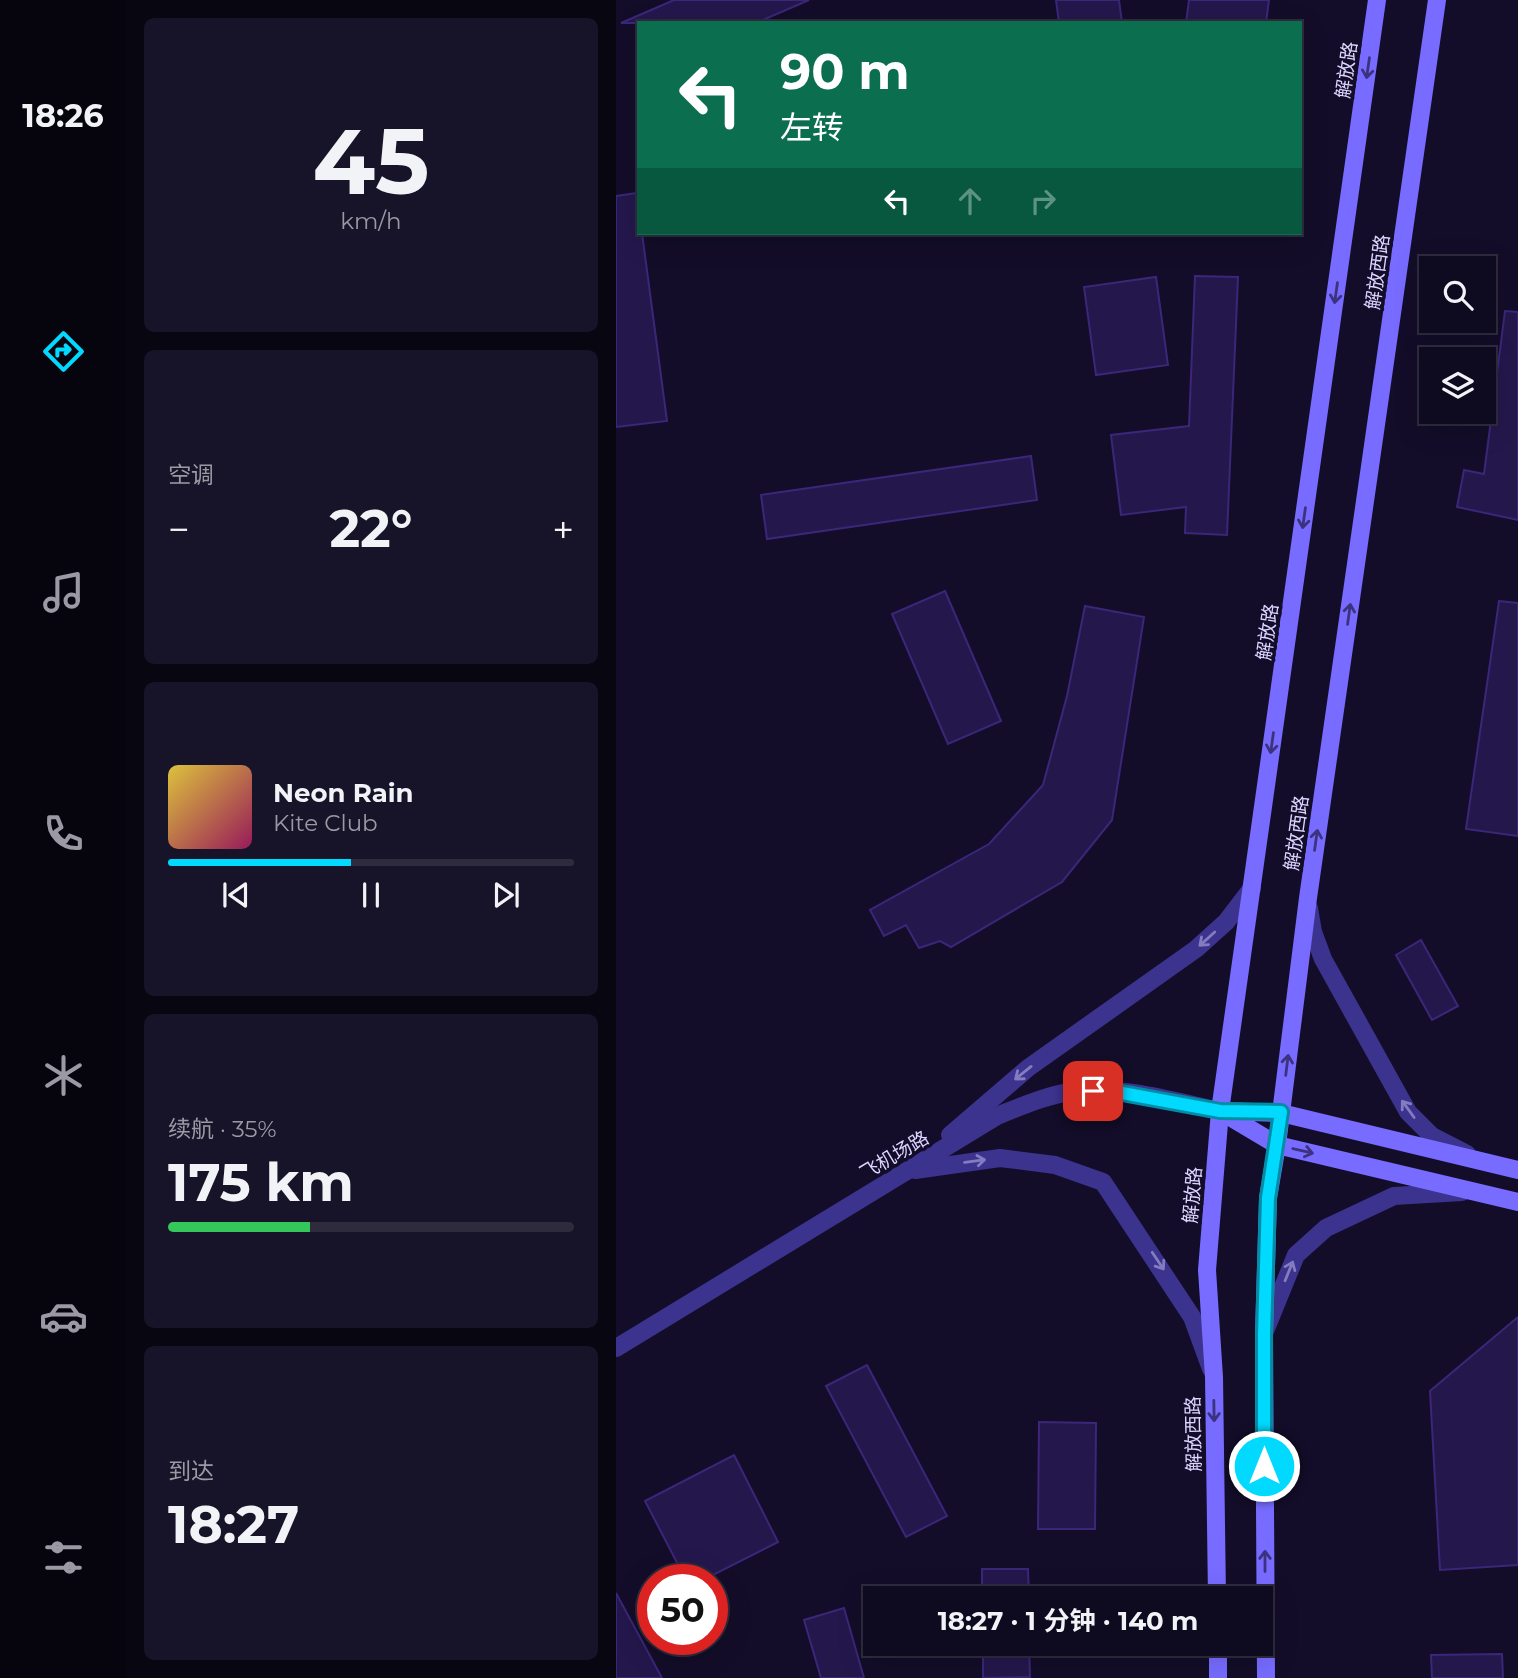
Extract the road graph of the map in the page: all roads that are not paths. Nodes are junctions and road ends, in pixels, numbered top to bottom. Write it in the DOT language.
graph roads {
  1 [pos="1377,0"];
  2 [pos="1437,0"];
  3 [pos="1252,888"];
  4 [pos="1308,898"];
  5 [pos="1220,1111"];
  6 [pos="1281,1112"];
  7 [pos="1277,1145"];
  8 [pos="1482,1161"];
  9 [pos="1518,1170"];
  10 [pos="908,1171"];
  11 [pos="1473,1192"];
  12 [pos="1518,1202"];
  13 [pos="1207,1270"];
  14 [pos="1264,1334"];
  15 [pos="616,1348"];
  16 [pos="1214,1377"];
  17 [pos="1217,1586"];
  18 [pos="1218,1656"];
  19 [pos="1218,1678"];
  20 [pos="1266,1678"];
  1 -- 3 [label="main road, 解放路, one-way"];
  4 -- 2 [label="main road, 解放西路, one-way"];
  3 -- 5 [label="main road, 解放路"];
  3 -- 10 [label="street, one-way"];
  6 -- 4 [label="main road, 解放西路, one-way"];
  8 -- 4 [label="street, one-way"];
  5 -- 6 [label="main road"];
  5 -- 7 [label="main road"];
  5 -- 10 [label="street, 飞机场路"];
  5 -- 13 [label="main road, 解放路"];
  6 -- 7 [label="main road, 解放西路"];
  6 -- 8 [label="main road"];
  7 -- 11 [label="main road, one-way"];
  7 -- 14 [label="main road, 解放西路"];
  8 -- 9 [label="main road"];
  10 -- 15 [label="street, 飞机场路"];
  10 -- 16 [label="street, one-way"];
  11 -- 12 [label="main road"];
  14 -- 11 [label="street, one-way"];
  13 -- 16 [label="main road, 解放西路"];
  20 -- 14 [label="main road, 解放西路, one-way"];
  16 -- 17 [label="main road, 解放西路, one-way"];
  18 -- 19 [label="main road"];
}
